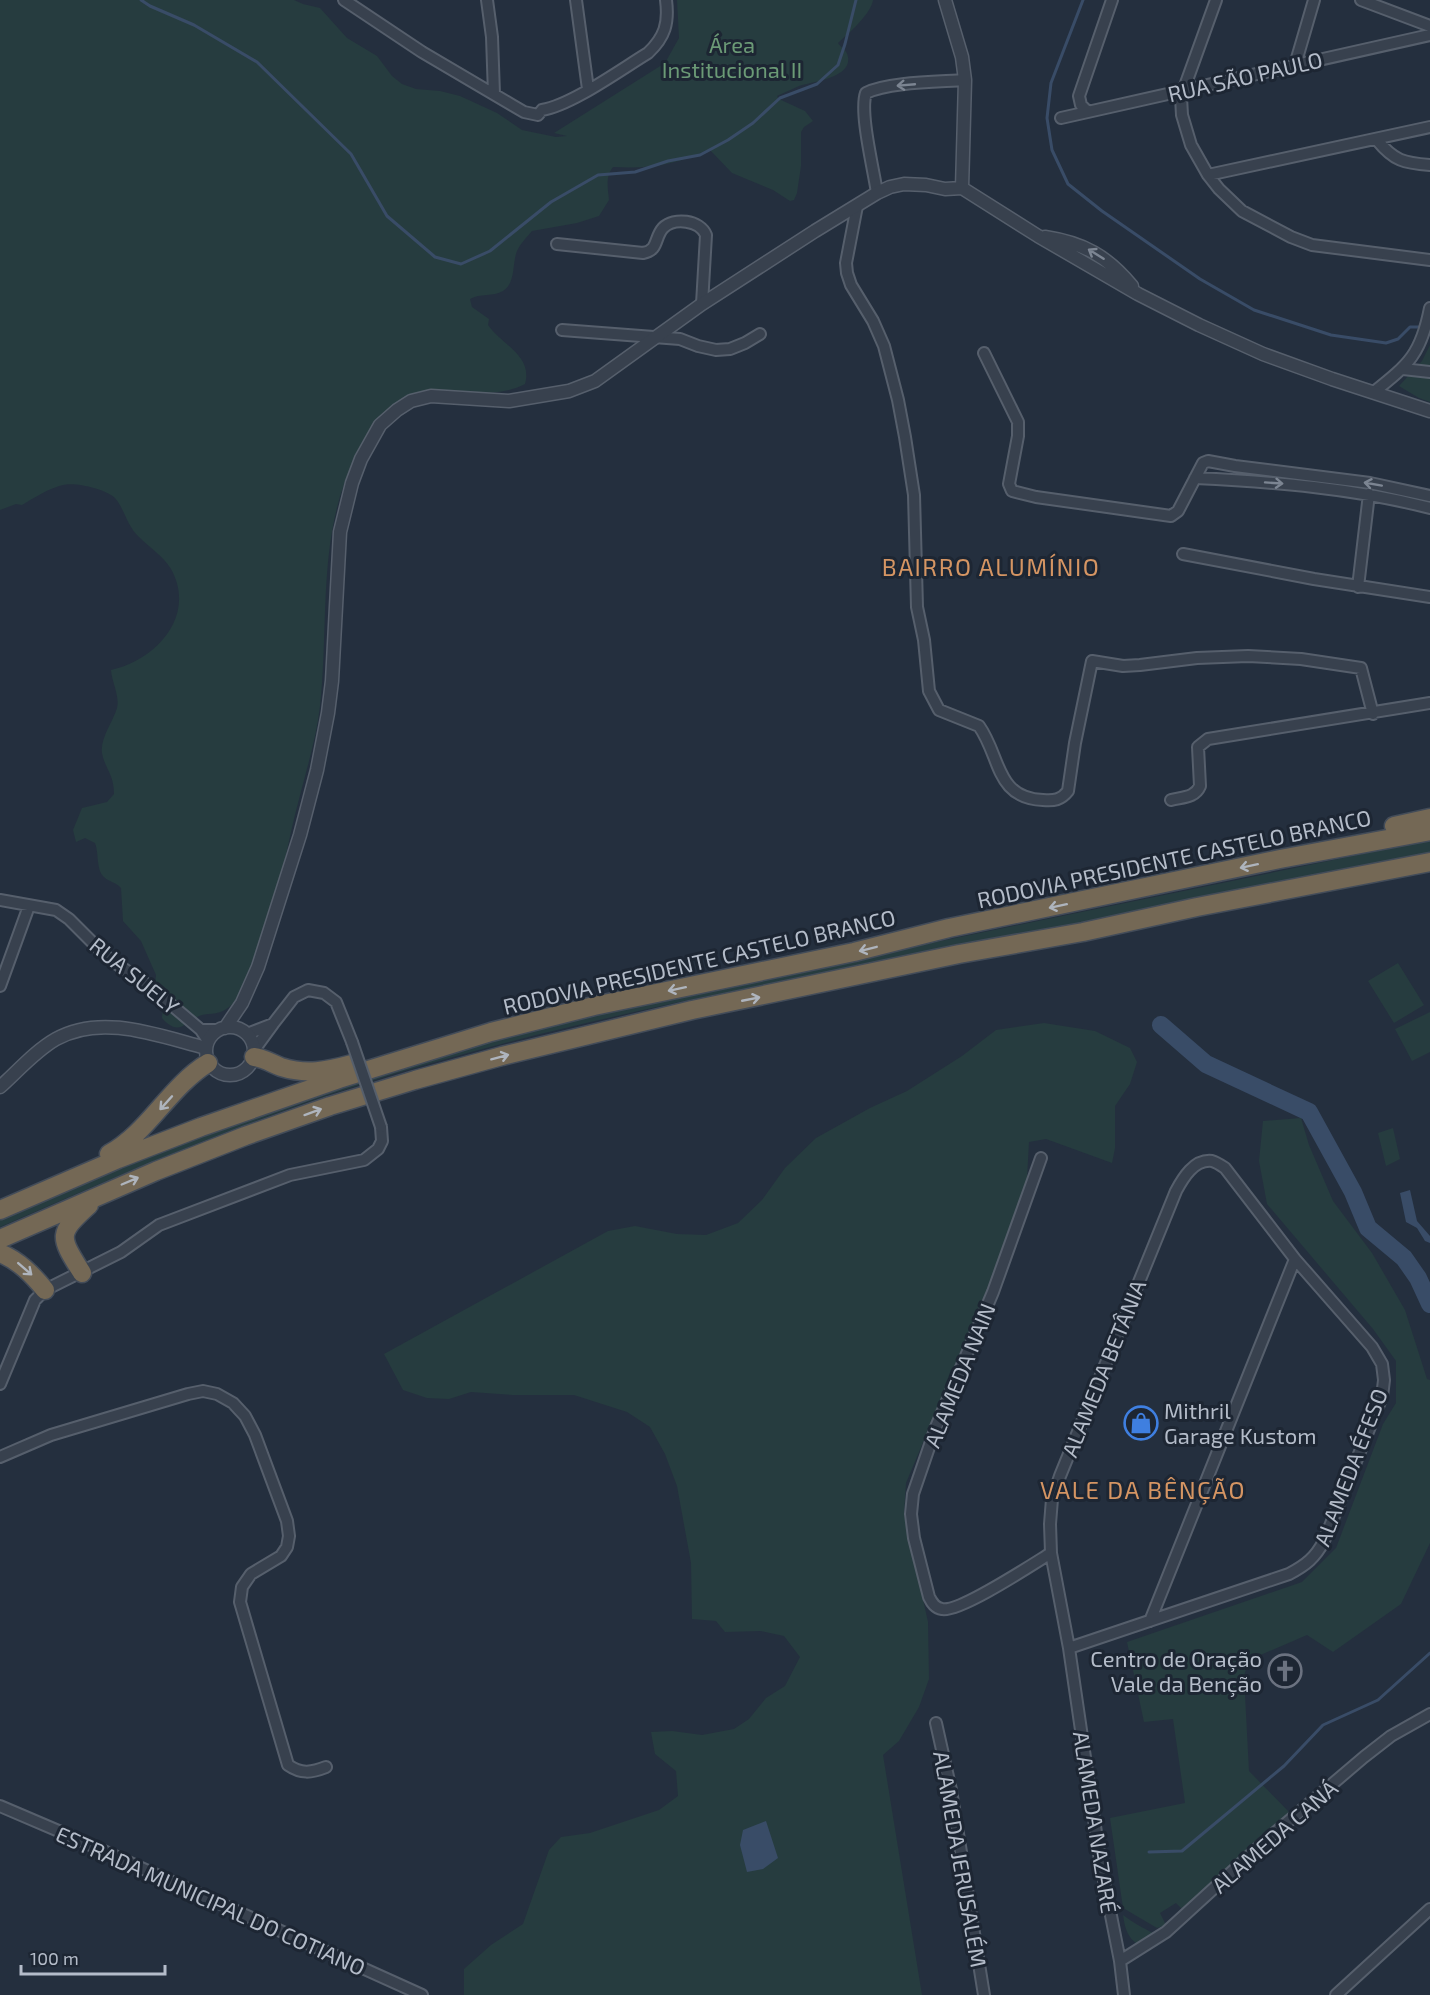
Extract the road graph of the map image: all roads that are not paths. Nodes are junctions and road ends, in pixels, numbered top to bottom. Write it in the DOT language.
graph roads {
  1 [pos="486,0"];
  2 [pos="576,0"];
  3 [pos="666,0"];
  4 [pos="945,0"];
  5 [pos="1112,0"];
  6 [pos="1216,0"];
  7 [pos="1314,0"];
  8 [pos="1361,0"];
  9 [pos="350,2"];
  10 [pos="1430,26"];
  11 [pos="1430,34"];
  12 [pos="1295,65"];
  13 [pos="964,80"];
  14 [pos="588,89"];
  15 [pos="1185,90"];
  16 [pos="494,94"];
  17 [pos="1088,112"];
  18 [pos="1060,118"];
  19 [pos="1430,127"];
  20 [pos="1377,140"];
  21 [pos="1430,165"];
  22 [pos="1208,175"];
  23 [pos="962,188"];
  24 [pos="877,193"];
  25 [pos="857,206"];
  26 [pos="557,244"];
  27 [pos="1430,260"];
  28 [pos="702,304"];
  29 [pos="1430,308"];
  30 [pos="562,330"];
  31 [pos="760,334"];
  32 [pos="656,338"];
  33 [pos="1427,340"];
  34 [pos="984,353"];
  35 [pos="1403,369"];
  36 [pos="1430,372"];
  37 [pos="1374,392"];
  38 [pos="1430,411"];
  39 [pos="1235,466"];
  40 [pos="1195,478"];
  41 [pos="1234,480"];
  42 [pos="1369,494"];
  43 [pos="1430,496"];
  44 [pos="1430,508"];
  45 [pos="1183,554"];
  46 [pos="1359,587"];
  47 [pos="1430,597"];
  48 [pos="1430,704"];
  49 [pos="1374,714"];
  50 [pos="1171,800"];
  51 [pos="1430,818"];
  52 [pos="1430,831"];
  53 [pos="1280,859"];
  54 [pos="1430,862"];
  55 [pos="0,900"];
  56 [pos="29,906"];
  57 [pos="0,986"];
  58 [pos="243,1003"];
  59 [pos="273,1024"];
  60 [pos="221,1029"];
  61 [pos="491,1032"];
  62 [pos="246,1034"];
  63 [pos="206,1046"];
  64 [pos="254,1053"];
  65 [pos="0,1088"];
  66 [pos="1041,1158"];
  67 [pos="1226,1168"];
  68 [pos="104,1192"];
  69 [pos="0,1209"];
  70 [pos="0,1239"];
  71 [pos="0,1253"];
  72 [pos="1295,1258"];
  73 [pos="82,1273"];
  74 [pos="45,1290"];
  75 [pos="0,1384"];
  76 [pos="0,1457"];
  77 [pos="1051,1553"];
  78 [pos="1150,1621"];
  79 [pos="1069,1648"];
  80 [pos="1430,1714"];
  81 [pos="936,1723"];
  82 [pos="326,1767"];
  83 [pos="0,1806"];
  84 [pos="1430,1909"];
  85 [pos="1120,1961"];
  86 [pos="422,1995"];
  87 [pos="984,1995"];
  88 [pos="1124,1995"];
  89 [pos="1336,1995"];
  1 -- 16 [label="street"];
  2 -- 14 [label="street"];
  3 -- 14 [label="street"];
  4 -- 13 [label="street"];
  5 -- 17 [label="street"];
  6 -- 15 [label="street"];
  7 -- 12 [label="street"];
  8 -- 10 [label="street"];
  9 -- 16 [label="street"];
  11 -- 12 [label="street, RUA SÃO PAULO"];
  12 -- 15 [label="street, RUA SÃO PAULO"];
  13 -- 23 [label="street"];
  13 -- 24 [label="street, one-way"];
  14 -- 16 [label="street"];
  15 -- 17 [label="street, RUA SÃO PAULO"];
  15 -- 22 [label="street"];
  17 -- 18 [label="street, RUA SÃO PAULO"];
  19 -- 20 [label="street"];
  20 -- 21 [label="street"];
  20 -- 22 [label="street"];
  22 -- 27 [label="street"];
  23 -- 24 [label="street"];
  23 -- 37 [label="street"];
  24 -- 25 [label="street"];
  25 -- 28 [label="street"];
  25 -- 49 [label="street"];
  26 -- 28 [label="street"];
  28 -- 32 [label="street"];
  29 -- 33 [label="street"];
  30 -- 32 [label="street"];
  31 -- 32 [label="street"];
  32 -- 58 [label="street"];
  33 -- 35 [label="street"];
  34 -- 40 [label="street"];
  35 -- 36 [label="street"];
  35 -- 37 [label="street"];
  37 -- 38 [label="street"];
  39 -- 40 [label="street"];
  39 -- 41 [label="street"];
  43 -- 39 [label="street, one-way"];
  40 -- 41 [label="street"];
  41 -- 42 [label="street, one-way"];
  42 -- 44 [label="street"];
  42 -- 46 [label="street"];
  45 -- 46 [label="street"];
  46 -- 47 [label="street"];
  48 -- 49 [label="street"];
  49 -- 50 [label="street"];
  51 -- 53 [label="highway"];
  52 -- 53 [label="highway, RODOVIA PRESIDENTE CASTELO BRANCO"];
  53 -- 61 [label="highway, RODOVIA PRESIDENTE CASTELO BRANCO, one-way"];
  68 -- 54 [label="highway, RODOVIA PRESIDENTE CASTELO BRANCO, one-way"];
  55 -- 56 [label="street, RUA SUELY"];
  56 -- 57 [label="street"];
  56 -- 63 [label="street, RUA SUELY"];
  58 -- 60 [label="street"];
  58 -- 62 [label="street"];
  59 -- 62 [label="street"];
  59 -- 64 [label="street"];
  59 -- 73 [label="street, bridge"];
  60 -- 62 [label="street"];
  60 -- 63 [label="street"];
  61 -- 64 [label="highway"];
  61 -- 69 [label="highway, RODOVIA PRESIDENTE CASTELO BRANCO"];
  62 -- 64 [label="street"];
  63 -- 64 [label="street"];
  63 -- 65 [label="street"];
  63 -- 69 [label="highway, one-way"];
  66 -- 77 [label="street, ALAMEDA NAIN"];
  67 -- 72 [label="street, ALAMEDA ÉFESO"];
  67 -- 77 [label="street, ALAMEDA BETÂNIA"];
  68 -- 70 [label="highway, RODOVIA PRESIDENTE CASTELO BRANCO"];
  68 -- 73 [label="highway"];
  71 -- 74 [label="highway, one-way"];
  72 -- 78 [label="street"];
  72 -- 78 [label="street, ALAMEDA ÉFESO"];
  73 -- 74 [label="street"];
  74 -- 75 [label="street"];
  76 -- 82 [label="street"];
  77 -- 79 [label="street, ALAMEDA BETÂNIA"];
  78 -- 79 [label="street, ALAMEDA ÉFESO"];
  79 -- 85 [label="street, ALAMEDA NAZARÉ"];
  80 -- 85 [label="street, ALAMEDA CANÁ"];
  81 -- 87 [label="street, ALAMEDA JERUSALÉM"];
  83 -- 86 [label="street, ESTRADA MUNICIPAL DO COTIANO"];
  84 -- 89 [label="street"];
  85 -- 88 [label="street, ALAMEDA NAZARÉ"];
}
